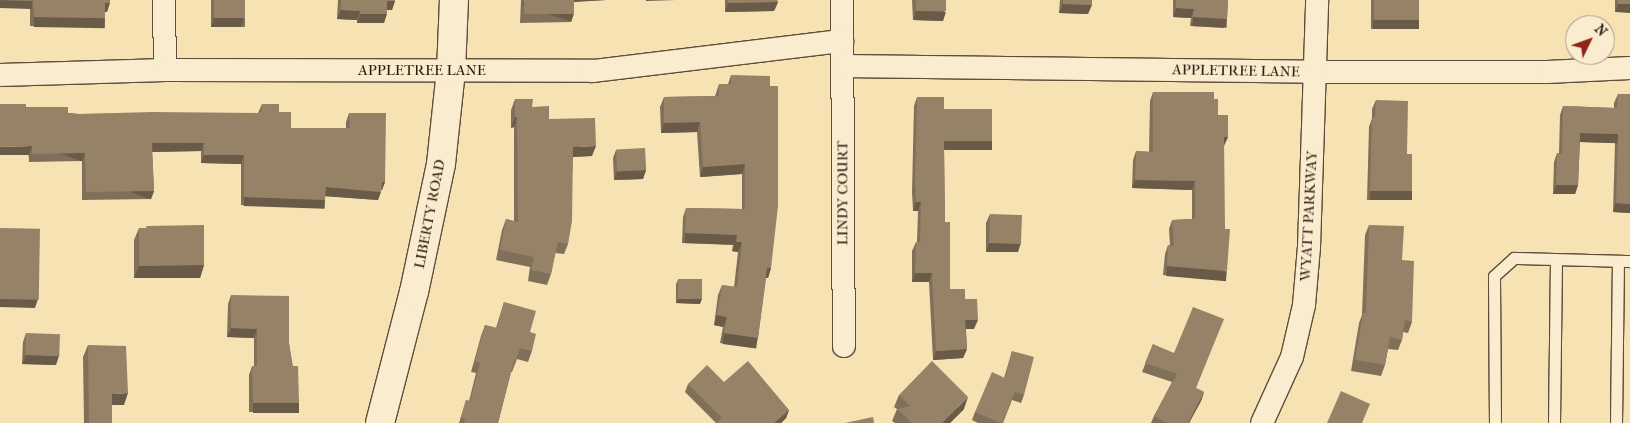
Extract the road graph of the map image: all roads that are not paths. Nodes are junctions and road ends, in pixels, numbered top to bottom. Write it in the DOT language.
graph roads {
  1 [pos="164,0"];
  2 [pos="454,0"];
  3 [pos="842,0"];
  4 [pos="1316,0"];
  5 [pos="842,41"];
  6 [pos="842,66"];
  7 [pos="1630,68"];
  8 [pos="165,70"];
  9 [pos="451,71"];
  10 [pos="1316,72"];
  11 [pos="0,75"];
  12 [pos="1556,260"];
  13 [pos="1618,261"];
  14 [pos="1630,261"];
  15 [pos="844,346"];
  16 [pos="380,423"];
  17 [pos="1262,423"];
  18 [pos="1495,423"];
  19 [pos="1554,423"];
  20 [pos="1616,423"];
  1 -- 8 [label="street"];
  2 -- 9 [label="main road, LIBERTY ROAD"];
  3 -- 5 [label="street, LINDY COURT"];
  4 -- 10 [label="street, WYATT PARKWAY"];
  5 -- 6 [label="street, LINDY COURT"];
  5 -- 9 [label="street, APPLETREE LANE"];
  6 -- 10 [label="street, APPLETREE LANE"];
  6 -- 15 [label="street, LINDY COURT"];
  7 -- 10 [label="street, APPLETREE LANE"];
  8 -- 9 [label="street, APPLETREE LANE"];
  8 -- 11 [label="street, APPLETREE LANE"];
  9 -- 16 [label="main road, LIBERTY ROAD"];
  10 -- 17 [label="street, WYATT PARKWAY"];
  12 -- 13 [label="lane"];
  12 -- 18 [label="lane"];
  12 -- 19 [label="lane"];
  13 -- 14 [label="lane"];
  13 -- 20 [label="lane"];
}
